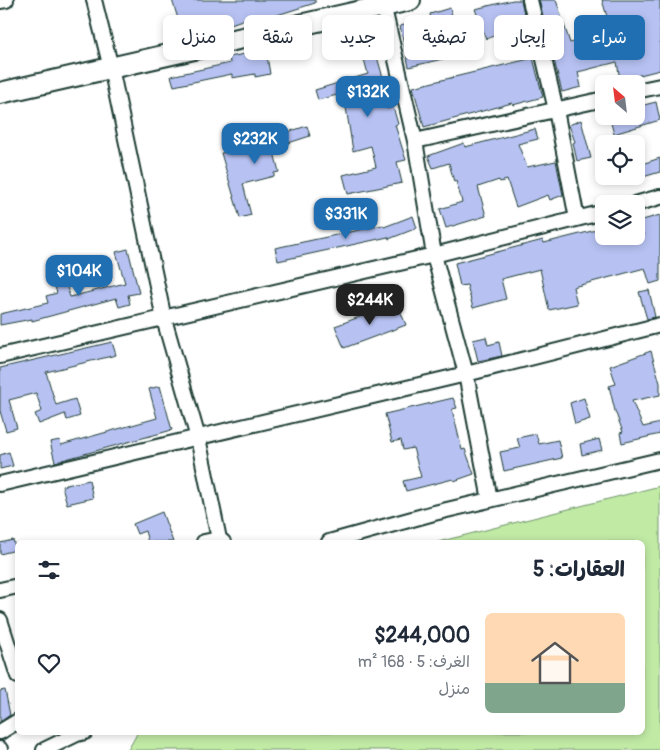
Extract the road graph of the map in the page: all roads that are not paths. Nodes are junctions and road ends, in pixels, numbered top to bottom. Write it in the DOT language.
graph roads {
  1 [pos="6,0"];
  2 [pos="94,0"];
  3 [pos="410,0"];
  4 [pos="530,0"];
  5 [pos="0,2"];
  6 [pos="383,3"];
  7 [pos="111,68"];
  8 [pos="660,86"];
  9 [pos="645,89"];
  10 [pos="0,93"];
  11 [pos="595,101"];
  12 [pos="556,110"];
  13 [pos="415,141"];
  14 [pos="660,197"];
  15 [pos="645,201"];
  16 [pos="595,214"];
  17 [pos="577,219"];
  18 [pos="434,254"];
  19 [pos="164,319"];
  20 [pos="660,325"];
  21 [pos="0,356"];
  22 [pos="466,374"];
  23 [pos="198,438"];
  24 [pos="660,460"];
  25 [pos="0,484"];
  26 [pos="490,500"];
  27 [pos="221,540"];
  28 [pos="337,540"];
  29 [pos="15,587"];
  30 [pos="0,590"];
  31 [pos="0,620"];
  32 [pos="15,667"];
  33 [pos="15,723"];
  34 [pos="0,732"];
  35 [pos="75,735"];
  36 [pos="44,750"];
  1 -- 5 [label="street"];
  2 -- 7 [label="street"];
  3 -- 6 [label="street"];
  4 -- 12 [label="street"];
  6 -- 7 [label="street"];
  6 -- 13 [label="street"];
  7 -- 10 [label="street"];
  7 -- 19 [label="street"];
  8 -- 9 [label="street"];
  11 -- 12 [label="street"];
  12 -- 13 [label="street"];
  12 -- 17 [label="street"];
  13 -- 18 [label="street"];
  14 -- 15 [label="street"];
  16 -- 17 [label="street"];
  17 -- 18 [label="street"];
  18 -- 19 [label="street"];
  18 -- 22 [label="street"];
  19 -- 21 [label="street"];
  19 -- 23 [label="street"];
  20 -- 22 [label="street"];
  22 -- 23 [label="street"];
  22 -- 26 [label="street"];
  23 -- 25 [label="street"];
  23 -- 27 [label="street"];
  24 -- 26 [label="street"];
  26 -- 28 [label="street"];
  29 -- 30 [label="street"];
  31 -- 32 [label="street"];
  33 -- 34 [label="street"];
  35 -- 36 [label="street"];
}
